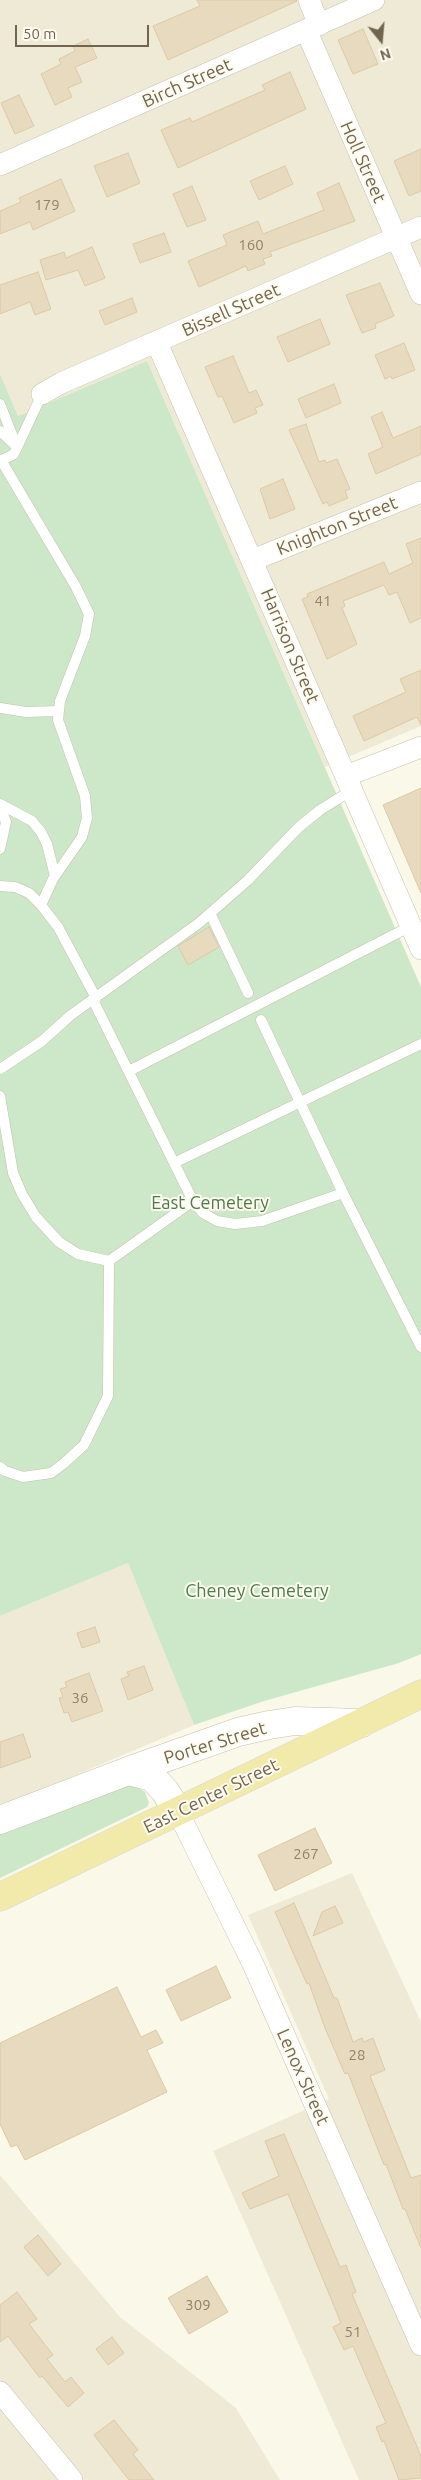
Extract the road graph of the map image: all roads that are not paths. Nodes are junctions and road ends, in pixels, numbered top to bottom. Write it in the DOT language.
graph roads {
  1 [pos="309,0"];
  2 [pos="374,0"];
  3 [pos="312,28"];
  4 [pos="0,165"];
  5 [pos="421,227"];
  6 [pos="396,238"];
  7 [pos="421,294"];
  8 [pos="157,343"];
  9 [pos="42,394"];
  10 [pos="0,404"];
  11 [pos="0,431"];
  12 [pos="17,447"];
  13 [pos="1,461"];
  14 [pos="421,492"];
  15 [pos="253,560"];
  16 [pos="0,708"];
  17 [pos="59,711"];
  18 [pos="421,747"];
  19 [pos="349,783"];
  20 [pos="0,805"];
  21 [pos="0,849"];
  22 [pos="55,876"];
  23 [pos="0,886"];
  24 [pos="41,905"];
  25 [pos="210,913"];
  26 [pos="411,926"];
  27 [pos="421,949"];
  28 [pos="248,993"];
  29 [pos="94,999"];
  30 [pos="261,1020"];
  31 [pos="421,1044"];
  32 [pos="0,1069"];
  33 [pos="128,1071"];
  34 [pos="0,1096"];
  35 [pos="300,1103"];
  36 [pos="174,1164"];
  37 [pos="343,1193"];
  38 [pos="193,1201"];
  39 [pos="109,1261"];
  40 [pos="421,1347"];
  41 [pos="0,1467"];
  42 [pos="421,1694"];
  43 [pos="362,1723"];
  44 [pos="128,1772"];
  45 [pos="178,1812"];
  46 [pos="0,1820"];
  47 [pos="0,1897"];
  48 [pos="421,2345"];
  49 [pos="0,2392"];
  50 [pos="72,2480"];
  1 -- 3 [label="street, Holl Street"];
  2 -- 3 [label="street, Birch Street"];
  3 -- 4 [label="street, Birch Street"];
  3 -- 6 [label="street, Holl Street"];
  5 -- 6 [label="street, Bissell Street"];
  6 -- 7 [label="street, Holl Street"];
  6 -- 8 [label="street, Bissell Street"];
  8 -- 9 [label="street, Bissell Street"];
  8 -- 15 [label="street, Harrison Street"];
  9 -- 12 [label="lane"];
  10 -- 12 [label="lane"];
  11 -- 12 [label="lane"];
  12 -- 13 [label="lane"];
  13 -- 17 [label="lane"];
  14 -- 15 [label="street, Knighton Street"];
  15 -- 19 [label="street, Harrison Street"];
  16 -- 17 [label="lane"];
  17 -- 22 [label="lane"];
  18 -- 19 [label="street"];
  19 -- 25 [label="lane"];
  19 -- 26 [label="street, Harrison Street"];
  20 -- 21 [label="lane"];
  20 -- 22 [label="lane"];
  22 -- 24 [label="lane"];
  23 -- 24 [label="lane"];
  24 -- 29 [label="lane"];
  25 -- 28 [label="lane"];
  25 -- 29 [label="lane"];
  26 -- 27 [label="street, Harrison Street"];
  26 -- 33 [label="lane"];
  29 -- 32 [label="lane"];
  29 -- 33 [label="lane"];
  30 -- 35 [label="lane"];
  31 -- 35 [label="lane"];
  33 -- 36 [label="lane"];
  34 -- 39 [label="lane"];
  35 -- 36 [label="lane"];
  35 -- 37 [label="lane"];
  36 -- 38 [label="lane"];
  37 -- 38 [label="lane"];
  37 -- 40 [label="lane"];
  38 -- 39 [label="lane"];
  39 -- 41 [label="lane"];
  42 -- 43 [label="main road, East Center Street"];
  43 -- 44 [label="street, Porter Street"];
  43 -- 45 [label="main road, East Center Street"];
  44 -- 45 [label="street, Porter Street"];
  44 -- 46 [label="street, Porter Street"];
  45 -- 47 [label="main road, East Center Street"];
  45 -- 48 [label="street, Lenox Street"];
  49 -- 50 [label="street"];
}
